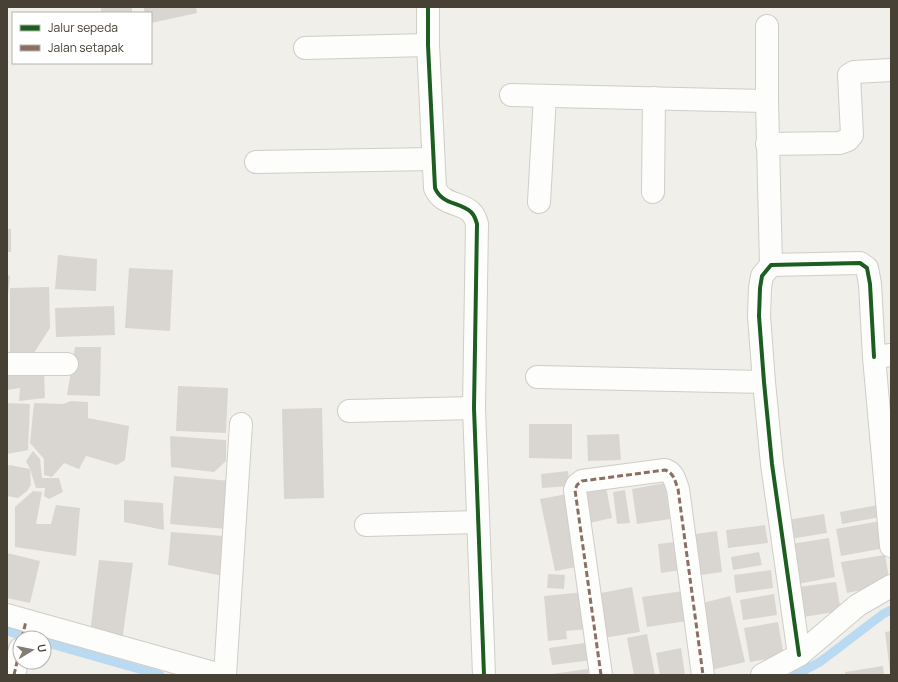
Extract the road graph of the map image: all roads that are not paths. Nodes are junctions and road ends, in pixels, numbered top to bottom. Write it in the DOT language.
graph roads {
  1 [pos="428,7"];
  2 [pos="767,26"];
  3 [pos="428,45"];
  4 [pos="305,48"];
  5 [pos="891,70"];
  6 [pos="511,95"];
  7 [pos="545,96"];
  8 [pos="654,98"];
  9 [pos="767,101"];
  10 [pos="767,144"];
  11 [pos="433,159"];
  12 [pos="256,162"];
  13 [pos="653,192"];
  14 [pos="538,202"];
  15 [pos="771,265"];
  16 [pos="882,356"];
  17 [pos="7,364"];
  18 [pos="67,364"];
  19 [pos="537,377"];
  20 [pos="764,382"];
  21 [pos="474,408"];
  22 [pos="349,411"];
  23 [pos="241,424"];
  24 [pos="478,522"];
  25 [pos="366,525"];
  26 [pos="891,546"];
  27 [pos="891,586"];
  28 [pos="52,638"];
  29 [pos="799,655"];
  30 [pos="221,675"];
  31 [pos="225,675"];
  32 [pos="484,675"];
  33 [pos="600,675"];
  34 [pos="703,675"];
  35 [pos="762,675"];
  1 -- 3 [label="street"];
  2 -- 9 [label="street"];
  3 -- 4 [label="street"];
  3 -- 11 [label="street"];
  5 -- 10 [label="street"];
  6 -- 7 [label="street"];
  7 -- 8 [label="street"];
  7 -- 14 [label="street"];
  8 -- 9 [label="street"];
  8 -- 13 [label="street"];
  9 -- 10 [label="street"];
  10 -- 15 [label="street"];
  11 -- 12 [label="street"];
  11 -- 21 [label="street"];
  15 -- 16 [label="street"];
  15 -- 20 [label="street"];
  16 -- 26 [label="street"];
  17 -- 18 [label="street"];
  19 -- 20 [label="street"];
  20 -- 29 [label="street"];
  21 -- 22 [label="street"];
  21 -- 24 [label="street"];
  23 -- 31 [label="street"];
  24 -- 25 [label="street"];
  24 -- 32 [label="street"];
  27 -- 29 [label="street"];
  28 -- 30 [label="street"];
  29 -- 35 [label="street"];
  33 -- 34 [label="street"];
}
